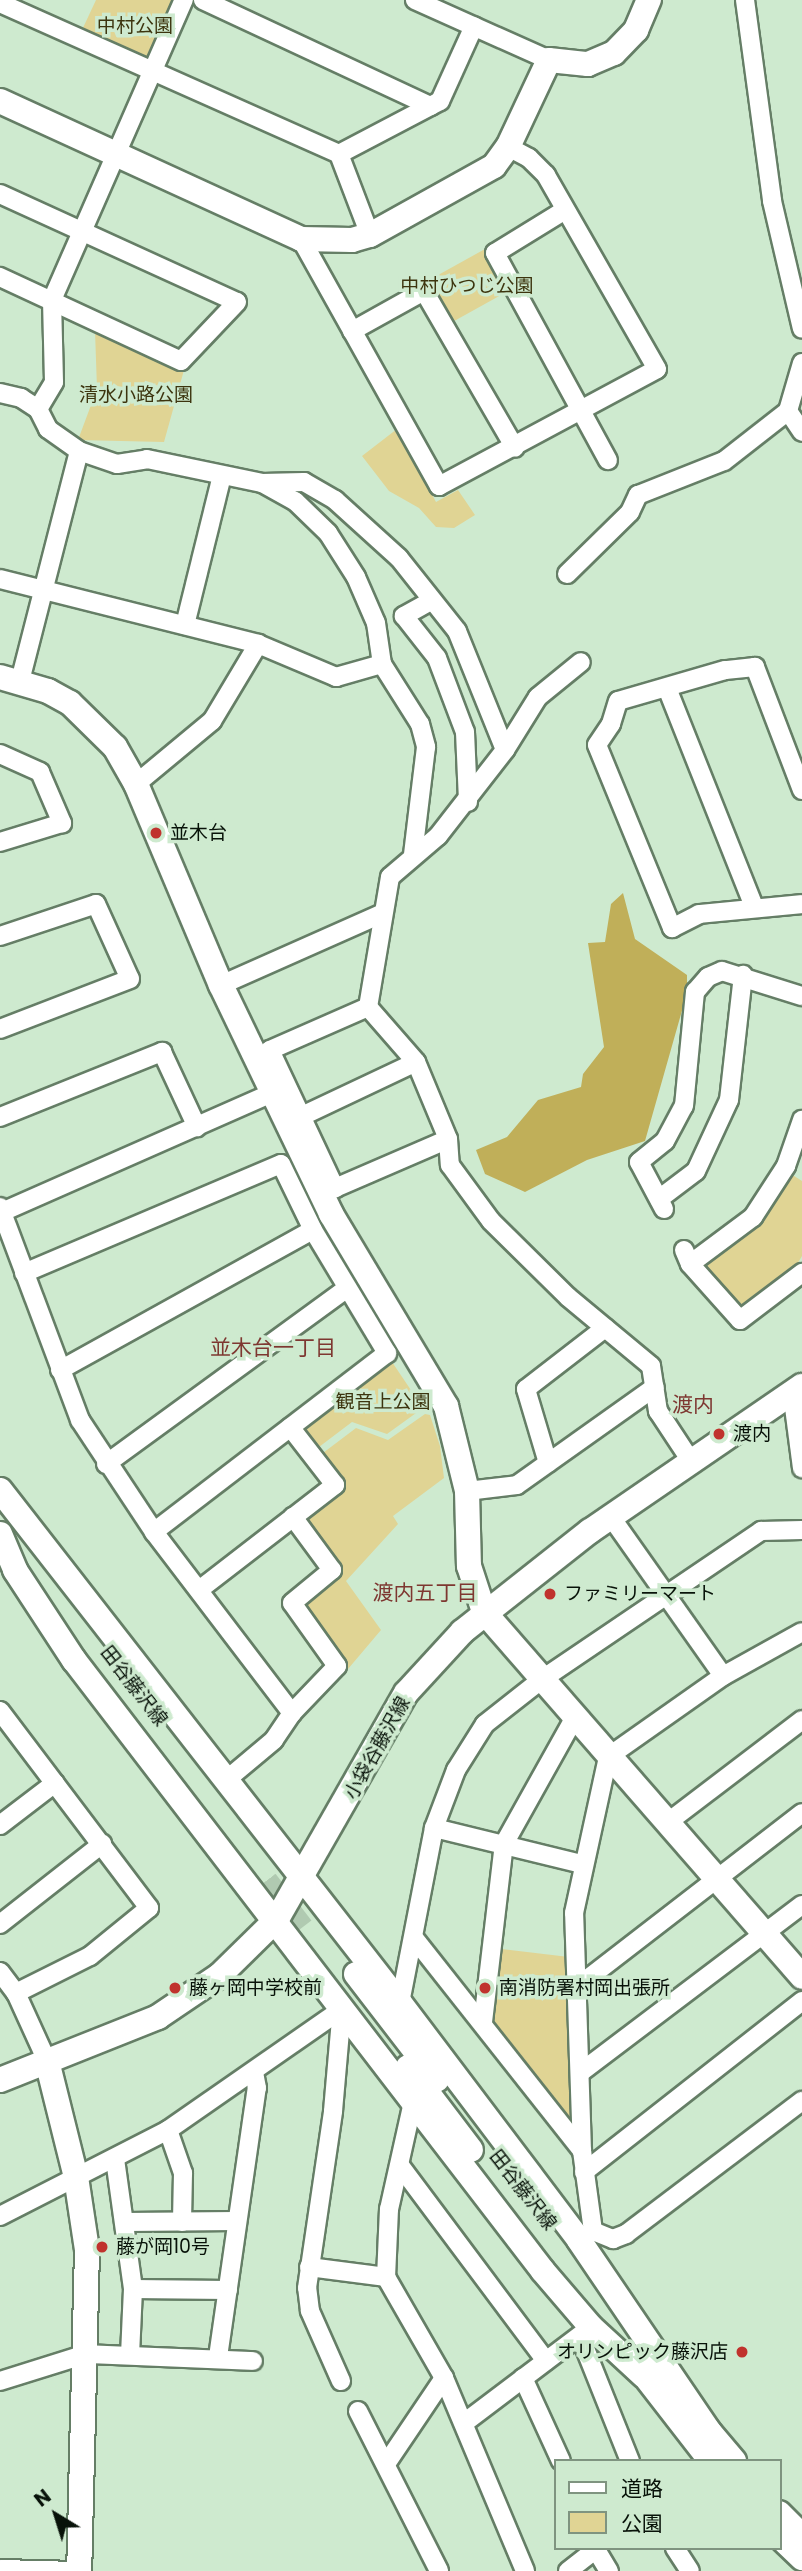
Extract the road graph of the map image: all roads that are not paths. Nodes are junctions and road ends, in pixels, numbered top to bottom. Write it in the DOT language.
graph roads {
  1 [pos="184,0"];
  2 [pos="202,0"];
  3 [pos="415,0"];
  4 [pos="649,0"];
  5 [pos="745,0"];
  6 [pos="0,3"];
  7 [pos="442,6"];
  8 [pos="474,26"];
  9 [pos="549,60"];
  10 [pos="153,71"];
  11 [pos="0,101"];
  12 [pos="430,106"];
  13 [pos="508,147"];
  14 [pos="115,152"];
  15 [pos="339,154"];
  16 [pos="0,194"];
  17 [pos="565,210"];
  18 [pos="81,230"];
  19 [pos="370,235"];
  20 [pos="301,239"];
  21 [pos="0,277"];
  22 [pos="52,300"];
  23 [pos="802,330"];
  24 [pos="352,331"];
  25 [pos="802,363"];
  26 [pos="0,393"];
  27 [pos="38,409"];
  28 [pos="581,410"];
  29 [pos="788,411"];
  30 [pos="802,432"];
  31 [pos="515,448"];
  32 [pos="79,451"];
  33 [pos="608,460"];
  34 [pos="222,475"];
  35 [pos="262,483"];
  36 [pos="567,574"];
  37 [pos="0,579"];
  38 [pos="43,590"];
  39 [pos="429,602"];
  40 [pos="185,625"];
  41 [pos="258,644"];
  42 [pos="581,663"];
  43 [pos="382,664"];
  44 [pos="10,679"];
  45 [pos="667,688"];
  46 [pos="505,750"];
  47 [pos="0,754"];
  48 [pos="136,784"];
  49 [pos="802,790"];
  50 [pos="468,802"];
  51 [pos="0,842"];
  52 [pos="413,854"];
  53 [pos="802,904"];
  54 [pos="754,907"];
  55 [pos="382,914"];
  56 [pos="0,936"];
  57 [pos="743,975"];
  58 [pos="221,985"];
  59 [pos="802,996"];
  60 [pos="368,1007"];
  61 [pos="0,1029"];
  62 [pos="416,1062"];
  63 [pos="272,1093"];
  64 [pos="302,1116"];
  65 [pos="0,1117"];
  66 [pos="802,1120"];
  67 [pos="197,1127"];
  68 [pos="448,1139"];
  69 [pos="1,1210"];
  70 [pos="313,1230"];
  71 [pos="24,1273"];
  72 [pos="802,1273"];
  73 [pos="346,1289"];
  74 [pos="605,1328"];
  75 [pos="60,1370"];
  76 [pos="655,1387"];
  77 [pos="799,1393"];
  78 [pos="290,1427"];
  79 [pos="691,1461"];
  80 [pos="548,1463"];
  81 [pos="106,1464"];
  82 [pos="802,1468"];
  83 [pos="467,1491"];
  84 [pos="0,1492"];
  85 [pos="293,1517"];
  86 [pos="611,1517"];
  87 [pos="0,1524"];
  88 [pos="802,1530"];
  89 [pos="155,1532"];
  90 [pos="0,1534"];
  91 [pos="199,1590"];
  92 [pos="666,1595"];
  93 [pos="484,1612"];
  94 [pos="802,1632"];
  95 [pos="723,1676"];
  96 [pos="541,1680"];
  97 [pos="292,1713"];
  98 [pos="574,1719"];
  99 [pos="3,1720"];
  100 [pos="802,1720"];
  101 [pos="608,1757"];
  102 [pos="225,1781"];
  103 [pos="55,1783"];
  104 [pos="802,1813"];
  105 [pos="667,1823"];
  106 [pos="0,1825"];
  107 [pos="434,1828"];
  108 [pos="102,1844"];
  109 [pos="504,1844"];
  110 [pos="582,1864"];
  111 [pos="716,1880"];
  112 [pos="302,1882"];
  113 [pos="802,1905"];
  114 [pos="277,1919"];
  115 [pos="0,1924"];
  116 [pos="764,1933"];
  117 [pos="414,1938"];
  118 [pos="0,1972"];
  119 [pos="802,1977"];
  120 [pos="573,1990"];
  121 [pos="16,1993"];
  122 [pos="802,2001"];
  123 [pos="401,2003"];
  124 [pos="342,2010"];
  125 [pos="483,2022"];
  126 [pos="47,2061"];
  127 [pos="254,2072"];
  128 [pos="581,2072"];
  129 [pos="0,2080"];
  130 [pos="802,2101"];
  131 [pos="413,2102"];
  132 [pos="168,2130"];
  133 [pos="582,2151"];
  134 [pos="115,2159"];
  135 [pos="401,2167"];
  136 [pos="584,2172"];
  137 [pos="76,2177"];
  138 [pos="0,2216"];
  139 [pos="236,2221"];
  140 [pos="126,2222"];
  141 [pos="182,2222"];
  142 [pos="586,2235"];
  143 [pos="309,2267"];
  144 [pos="386,2277"];
  145 [pos="132,2290"];
  146 [pos="228,2290"];
  147 [pos="585,2331"];
  148 [pos="86,2354"];
  149 [pos="130,2354"];
  150 [pos="218,2357"];
  151 [pos="253,2361"];
  152 [pos="545,2361"];
  153 [pos="643,2375"];
  154 [pos="444,2378"];
  155 [pos="523,2378"];
  156 [pos="0,2381"];
  157 [pos="341,2381"];
  158 [pos="358,2411"];
  159 [pos="464,2423"];
  160 [pos="713,2451"];
  161 [pos="560,2459"];
  162 [pos="629,2459"];
  163 [pos="730,2459"];
  164 [pos="386,2464"];
  165 [pos="781,2514"];
  166 [pos="802,2536"];
  167 [pos="781,2538"];
  168 [pos="595,2550"];
  169 [pos="597,2550"];
  170 [pos="676,2550"];
  171 [pos="802,2558"];
  172 [pos="0,2569"];
  173 [pos="77,2571"];
  174 [pos="439,2571"];
  175 [pos="525,2571"];
  176 [pos="568,2571"];
  177 [pos="609,2571"];
  178 [pos="690,2571"];
  1 -- 10 [label="street"];
  2 -- 12 [label="street"];
  3 -- 7 [label="street"];
  4 -- 9 [label="main road"];
  5 -- 23 [label="street"];
  6 -- 10 [label="street"];
  7 -- 8 [label="street"];
  8 -- 9 [label="street"];
  8 -- 12 [label="street"];
  9 -- 13 [label="main road"];
  10 -- 14 [label="street"];
  10 -- 15 [label="street"];
  11 -- 14 [label="main road"];
  12 -- 15 [label="street"];
  13 -- 17 [label="street"];
  13 -- 19 [label="main road"];
  14 -- 18 [label="street"];
  14 -- 20 [label="main road"];
  15 -- 19 [label="street"];
  16 -- 18 [label="street"];
  17 -- 28 [label="street"];
  17 -- 28 [label="street"];
  18 -- 22 [label="street"];
  18 -- 22 [label="street"];
  19 -- 20 [label="main road"];
  20 -- 24 [label="street"];
  21 -- 22 [label="street"];
  22 -- 27 [label="street"];
  24 -- 31 [label="street"];
  24 -- 31 [label="street"];
  25 -- 29 [label="street"];
  26 -- 27 [label="street"];
  27 -- 32 [label="street"];
  28 -- 31 [label="street"];
  28 -- 33 [label="street"];
  29 -- 30 [label="street"];
  29 -- 36 [label="street"];
  32 -- 34 [label="street"];
  32 -- 38 [label="street"];
  34 -- 35 [label="street"];
  34 -- 40 [label="street"];
  35 -- 39 [label="street"];
  35 -- 43 [label="street"];
  37 -- 38 [label="street"];
  38 -- 40 [label="street"];
  38 -- 44 [label="street"];
  39 -- 46 [label="street"];
  39 -- 50 [label="street"];
  40 -- 41 [label="street"];
  41 -- 43 [label="street"];
  41 -- 48 [label="street"];
  42 -- 46 [label="street"];
  43 -- 52 [label="street"];
  44 -- 48 [label="main road"];
  45 -- 49 [label="street"];
  45 -- 54 [label="street"];
  45 -- 54 [label="street"];
  46 -- 50 [label="street"];
  47 -- 51 [label="street"];
  48 -- 58 [label="main road"];
  50 -- 52 [label="street"];
  52 -- 55 [label="street"];
  53 -- 54 [label="street"];
  55 -- 58 [label="street"];
  55 -- 60 [label="street"];
  56 -- 61 [label="street"];
  57 -- 57 [label="street"];
  57 -- 59 [label="street"];
  58 -- 63 [label="main road"];
  60 -- 62 [label="street"];
  60 -- 64 [label="street"];
  62 -- 64 [label="street"];
  62 -- 68 [label="street"];
  63 -- 67 [label="street"];
  63 -- 83 [label="main road"];
  64 -- 68 [label="street"];
  65 -- 67 [label="street"];
  66 -- 72 [label="street"];
  67 -- 69 [label="street"];
  68 -- 74 [label="street"];
  69 -- 71 [label="street"];
  70 -- 71 [label="street"];
  70 -- 73 [label="street"];
  70 -- 75 [label="street"];
  71 -- 75 [label="street"];
  73 -- 78 [label="street"];
  73 -- 81 [label="street"];
  74 -- 76 [label="street"];
  74 -- 80 [label="street"];
  75 -- 81 [label="street"];
  76 -- 79 [label="street"];
  76 -- 80 [label="street"];
  77 -- 79 [label="main road, 小袋谷藤沢線"];
  77 -- 82 [label="street"];
  78 -- 85 [label="street"];
  78 -- 89 [label="street"];
  79 -- 86 [label="main road, 小袋谷藤沢線"];
  80 -- 83 [label="street"];
  81 -- 89 [label="street"];
  83 -- 93 [label="main road"];
  84 -- 87 [label="main road, 田谷藤沢線"];
  84 -- 102 [label="main road"];
  85 -- 91 [label="street"];
  85 -- 97 [label="street"];
  86 -- 92 [label="street"];
  86 -- 93 [label="main road, 小袋谷藤沢線"];
  88 -- 92 [label="street"];
  89 -- 91 [label="street"];
  90 -- 114 [label="main road"];
  91 -- 97 [label="street"];
  92 -- 95 [label="street"];
  92 -- 96 [label="street"];
  93 -- 96 [label="main road"];
  93 -- 112 [label="main road, 小袋谷藤沢線"];
  94 -- 95 [label="street"];
  95 -- 101 [label="street"];
  96 -- 98 [label="main road"];
  96 -- 107 [label="street"];
  97 -- 102 [label="street"];
  98 -- 101 [label="main road"];
  98 -- 109 [label="street"];
  99 -- 103 [label="street"];
  100 -- 105 [label="street"];
  101 -- 105 [label="main road"];
  101 -- 110 [label="street"];
  102 -- 112 [label="main road"];
  103 -- 106 [label="street"];
  103 -- 108 [label="street"];
  104 -- 111 [label="street"];
  105 -- 111 [label="main road"];
  107 -- 109 [label="street"];
  107 -- 117 [label="street"];
  108 -- 115 [label="street"];
  108 -- 121 [label="street"];
  109 -- 110 [label="street"];
  109 -- 125 [label="street"];
  110 -- 120 [label="street"];
  111 -- 116 [label="main road"];
  111 -- 120 [label="street"];
  112 -- 114 [label="main road, 小袋谷藤沢線"];
  112 -- 123 [label="main road"];
  113 -- 116 [label="street"];
  114 -- 124 [label="main road"];
  114 -- 126 [label="main road, 小袋谷藤沢線"];
  116 -- 119 [label="main road"];
  116 -- 128 [label="street"];
  117 -- 123 [label="street"];
  117 -- 125 [label="street"];
  118 -- 121 [label="street"];
  120 -- 128 [label="street"];
  121 -- 126 [label="street"];
  122 -- 136 [label="street"];
  123 -- 142 [label="main road"];
  124 -- 127 [label="street"];
  124 -- 131 [label="main road"];
  124 -- 143 [label="street"];
  125 -- 133 [label="street"];
  126 -- 129 [label="main road, 小袋谷藤沢線"];
  126 -- 137 [label="main road"];
  127 -- 132 [label="street"];
  127 -- 139 [label="street"];
  128 -- 133 [label="street"];
  130 -- 142 [label="street"];
  131 -- 135 [label="street"];
  131 -- 147 [label="main road"];
  132 -- 134 [label="street"];
  132 -- 141 [label="street"];
  133 -- 136 [label="street"];
  134 -- 137 [label="street"];
  134 -- 140 [label="street"];
  135 -- 144 [label="street"];
  135 -- 152 [label="street"];
  136 -- 142 [label="street"];
  137 -- 138 [label="street"];
  137 -- 148 [label="main road"];
  139 -- 141 [label="street"];
  139 -- 146 [label="street"];
  140 -- 141 [label="street"];
  140 -- 145 [label="street"];
  142 -- 160 [label="main road"];
  143 -- 144 [label="street"];
  143 -- 157 [label="street"];
  144 -- 154 [label="street"];
  145 -- 146 [label="street"];
  145 -- 149 [label="street"];
  146 -- 150 [label="street"];
  147 -- 152 [label="street"];
  147 -- 153 [label="main road"];
  147 -- 162 [label="street"];
  148 -- 149 [label="street"];
  148 -- 156 [label="street"];
  148 -- 173 [label="main road"];
  149 -- 150 [label="street"];
  150 -- 151 [label="street"];
  152 -- 155 [label="street"];
  153 -- 160 [label="main road, 田谷藤沢線"];
  153 -- 160 [label="main road, 田谷藤沢線"];
  154 -- 159 [label="street"];
  154 -- 164 [label="street"];
  155 -- 159 [label="street"];
  155 -- 161 [label="street"];
  158 -- 164 [label="street"];
  159 -- 175 [label="street"];
  160 -- 163 [label="main road, 田谷藤沢線"];
  164 -- 174 [label="street"];
  165 -- 166 [label="main road"];
  167 -- 171 [label="main road"];
  168 -- 176 [label="street"];
  169 -- 177 [label="street"];
  170 -- 178 [label="street"];
  172 -- 173 [label="street"];
}
